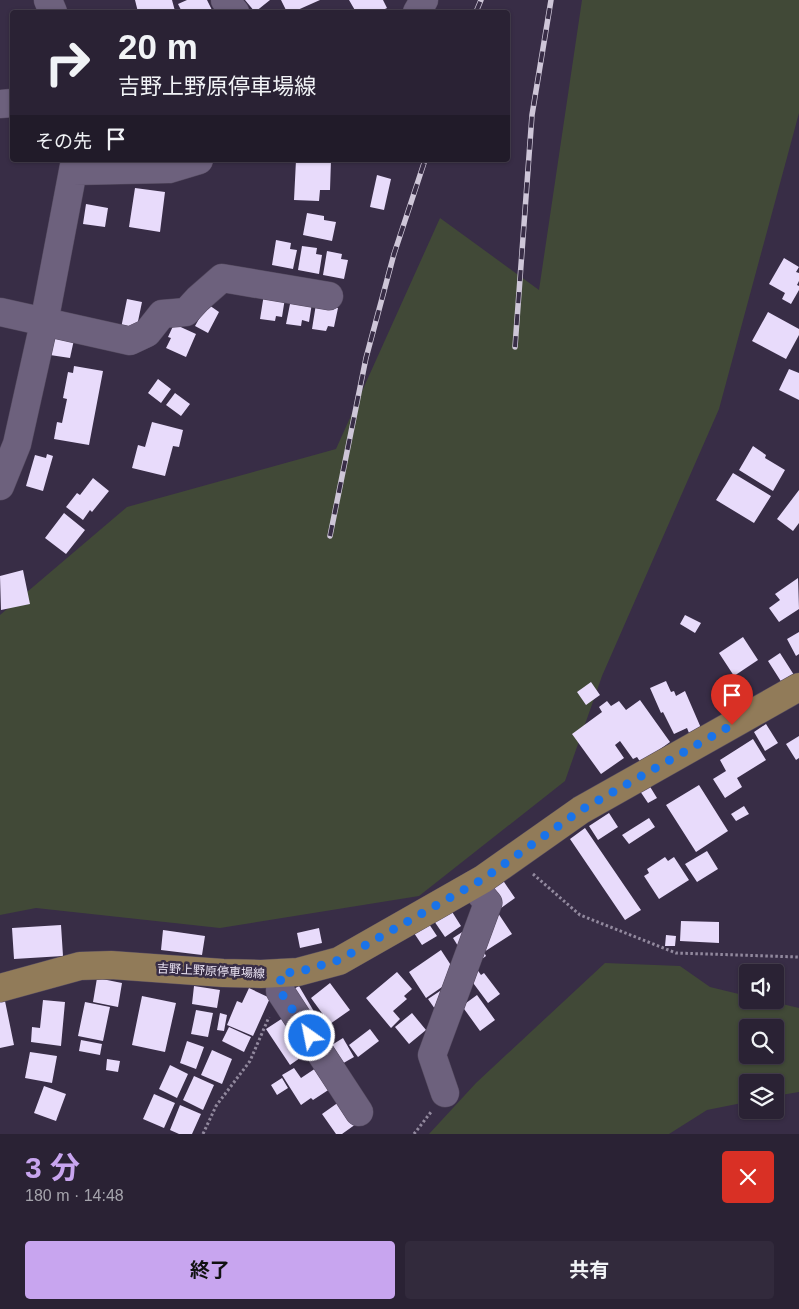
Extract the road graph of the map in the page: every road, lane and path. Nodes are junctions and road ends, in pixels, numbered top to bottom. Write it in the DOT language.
graph roads {
  1 [pos="225,0"];
  2 [pos="233,10"];
  3 [pos="192,162"];
  4 [pos="74,166"];
  5 [pos="329,296"];
  6 [pos="0,312"];
  7 [pos="44,322"];
  8 [pos="0,486"];
  9 [pos="799,687"];
  10 [pos="530,871"];
  11 [pos="473,884"];
  12 [pos="799,957"];
  13 [pos="280,982"];
  14 [pos="0,988"];
  15 [pos="445,1094"];
  16 [pos="359,1112"];
  17 [pos="203,1134"];
  1 -- 2 [label="street"];
  3 -- 4 [label="street"];
  4 -- 7 [label="street"];
  5 -- 7 [label="street"];
  6 -- 7 [label="street"];
  7 -- 8 [label="street"];
  9 -- 11 [label="main road, 吉野上野原停車場線"];
  10 -- 12 [label="path"];
  11 -- 13 [label="main road, 吉野上野原停車場線"];
  11 -- 15 [label="street"];
  13 -- 14 [label="main road, 吉野上野原停車場線"];
  13 -- 16 [label="street"];
  13 -- 17 [label="path"];
}
